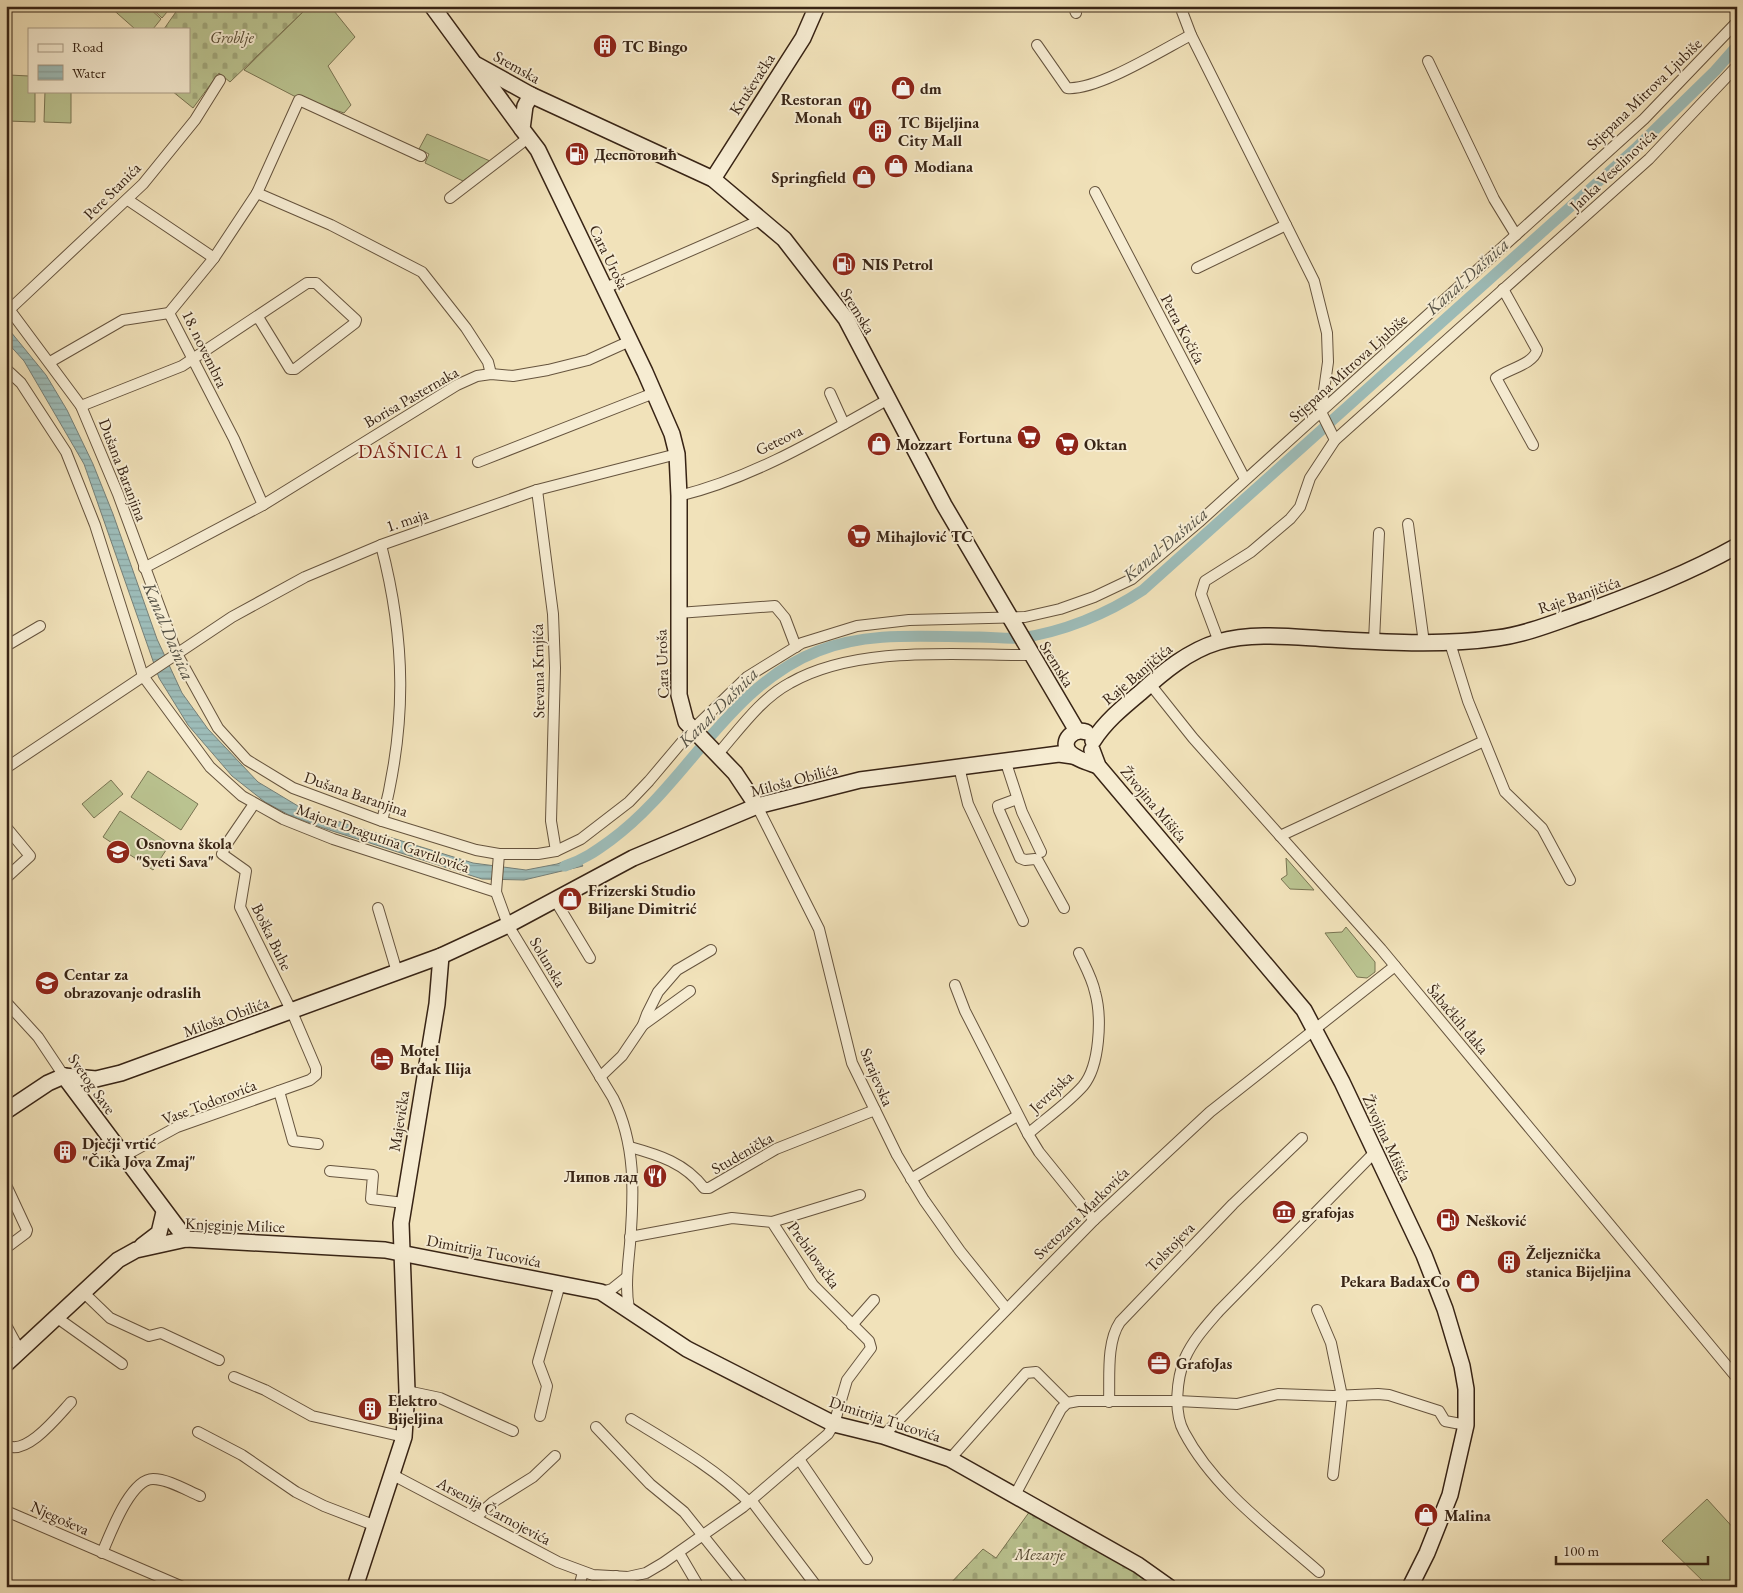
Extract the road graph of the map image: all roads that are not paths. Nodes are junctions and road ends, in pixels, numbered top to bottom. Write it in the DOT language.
graph roads {
  1 [pos="432,6"];
  2 [pos="817,6"];
  3 [pos="1180,6"];
  4 [pos="1737,22"];
  5 [pos="1191,35"];
  6 [pos="1037,45"];
  7 [pos="1428,61"];
  8 [pos="476,65"];
  9 [pos="1737,66"];
  10 [pos="220,80"];
  11 [pos="532,96"];
  12 [pos="525,134"];
  13 [pos="421,156"];
  14 [pos="713,179"];
  15 [pos="1096,192"];
  16 [pos="257,194"];
  17 [pos="450,198"];
  18 [pos="128,200"];
  19 [pos="763,220"];
  20 [pos="1286,225"];
  21 [pos="1516,235"];
  22 [pos="214,258"];
  23 [pos="1197,268"];
  24 [pos="604,288"];
  25 [pos="1502,289"];
  26 [pos="8,307"];
  27 [pos="169,313"];
  28 [pos="258,317"];
  29 [pos="630,341"];
  30 [pos="192,360"];
  31 [pos="50,362"];
  32 [pos="6,369"];
  33 [pos="492,374"];
  34 [pos="654,393"];
  35 [pos="830,393"];
  36 [pos="887,400"];
  37 [pos="81,406"];
  38 [pos="1323,415"];
  39 [pos="844,424"];
  40 [pos="1333,436"];
  41 [pos="1533,445"];
  42 [pos="676,454"];
  43 [pos="478,462"];
  44 [pos="1246,478"];
  45 [pos="538,490"];
  46 [pos="679,496"];
  47 [pos="263,505"];
  48 [pos="1408,524"];
  49 [pos="1378,532"];
  50 [pos="381,545"];
  51 [pos="1737,546"];
  52 [pos="144,568"];
  53 [pos="678,612"];
  54 [pos="1009,617"];
  55 [pos="40,626"];
  56 [pos="1374,641"];
  57 [pos="1219,642"];
  58 [pos="1424,643"];
  59 [pos="1450,643"];
  60 [pos="6,646"];
  61 [pos="796,647"];
  62 [pos="1028,651"];
  63 [pos="177,654"];
  64 [pos="145,674"];
  65 [pos="1150,684"];
  66 [pos="1102,726"];
  67 [pos="693,732"];
  68 [pos="1484,741"];
  69 [pos="1072,744"];
  70 [pos="1092,746"];
  71 [pos="716,754"];
  72 [pos="8,762"];
  73 [pos="1006,763"];
  74 [pos="1098,766"];
  75 [pos="959,767"];
  76 [pos="1017,799"];
  77 [pos="254,804"];
  78 [pos="757,806"];
  79 [pos="382,821"];
  80 [pos="6,828"];
  81 [pos="1280,836"];
  82 [pos="556,851"];
  83 [pos="1041,852"];
  84 [pos="499,857"];
  85 [pos="6,878"];
  86 [pos="1570,880"];
  87 [pos="496,888"];
  88 [pos="555,900"];
  89 [pos="378,908"];
  90 [pos="1064,908"];
  91 [pos="1023,921"];
  92 [pos="508,925"];
  93 [pos="711,950"];
  94 [pos="1079,953"];
  95 [pos="441,956"];
  96 [pos="590,958"];
  97 [pos="1395,966"];
  98 [pos="397,972"];
  99 [pos="955,985"];
  100 [pos="690,991"];
  101 [pos="6,1002"];
  102 [pos="292,1012"];
  103 [pos="643,1025"];
  104 [pos="1316,1029"];
  105 [pos="64,1076"];
  106 [pos="600,1077"];
  107 [pos="96,1079"];
  108 [pos="279,1091"];
  109 [pos="85,1105"];
  110 [pos="874,1110"];
  111 [pos="6,1111"];
  112 [pos="1017,1116"];
  113 [pos="1028,1134"];
  114 [pos="1302,1138"];
  115 [pos="318,1144"];
  116 [pos="630,1147"];
  117 [pos="1375,1152"];
  118 [pos="124,1156"];
  119 [pos="330,1171"];
  120 [pos="911,1178"];
  121 [pos="6,1184"];
  122 [pos="860,1195"];
  123 [pos="404,1203"];
  124 [pos="164,1212"];
  125 [pos="1094,1220"];
  126 [pos="772,1222"];
  127 [pos="630,1237"];
  128 [pos="186,1239"];
  129 [pos="6,1248"];
  130 [pos="136,1250"];
  131 [pos="401,1253"];
  132 [pos="627,1277"];
  133 [pos="560,1284"];
  134 [pos="83,1292"];
  135 [pos="601,1292"];
  136 [pos="874,1300"];
  137 [pos="1006,1308"];
  138 [pos="629,1309"];
  139 [pos="1317,1310"];
  140 [pos="56,1317"];
  141 [pos="6,1325"];
  142 [pos="852,1325"];
  143 [pos="20,1351"];
  144 [pos="219,1360"];
  145 [pos="6,1364"];
  146 [pos="122,1364"];
  147 [pos="234,1377"];
  148 [pos="1737,1378"];
  149 [pos="407,1391"];
  150 [pos="1342,1396"];
  151 [pos="1178,1401"];
  152 [pos="71,1402"];
  153 [pos="1108,1402"];
  154 [pos="1067,1403"];
  155 [pos="540,1416"];
  156 [pos="631,1419"];
  157 [pos="834,1424"];
  158 [pos="1466,1425"];
  159 [pos="596,1427"];
  160 [pos="513,1431"];
  161 [pos="198,1432"];
  162 [pos="883,1436"];
  163 [pos="404,1438"];
  164 [pos="6,1445"];
  165 [pos="556,1456"];
  166 [pos="799,1459"];
  167 [pos="950,1460"];
  168 [pos="393,1474"];
  169 [pos="1333,1475"];
  170 [pos="1016,1495"];
  171 [pos="200,1496"];
  172 [pos="750,1501"];
  173 [pos="6,1511"];
  174 [pos="475,1518"];
  175 [pos="376,1526"];
  176 [pos="704,1535"];
  177 [pos="102,1553"];
  178 [pos="679,1553"];
  179 [pos="867,1559"];
  180 [pos="583,1572"];
  181 [pos="1319,1572"];
  182 [pos="617,1582"];
  183 [pos="183,1587"];
  184 [pos="355,1587"];
  185 [pos="579,1587"];
  186 [pos="699,1587"];
  187 [pos="744,1587"];
  188 [pos="817,1587"];
  189 [pos="1169,1587"];
  190 [pos="1410,1587"];
  1 -- 8 [label="main road"];
  2 -- 14 [label="main road, Kruševačka"];
  3 -- 5 [label="street"];
  4 -- 21 [label="street, Stjepana Mitrova Ljubiše"];
  5 -- 6 [label="street"];
  5 -- 20 [label="street"];
  7 -- 21 [label="street"];
  8 -- 11 [label="main road, Sremska"];
  8 -- 12 [label="main road, Cara Uroša"];
  9 -- 25 [label="street, Janka Veselinovića"];
  10 -- 18 [label="street, Pere Stanića"];
  11 -- 12 [label="main road"];
  11 -- 14 [label="main road, Sremska"];
  12 -- 17 [label="street"];
  12 -- 24 [label="main road, Cara Uroša"];
  13 -- 16 [label="street, 18. novembra"];
  14 -- 19 [label="main road, Sremska"];
  15 -- 44 [label="street, Petra Kočića"];
  16 -- 22 [label="street, 18. novembra"];
  16 -- 33 [label="street"];
  18 -- 22 [label="street"];
  18 -- 26 [label="street, Pere Stanića"];
  19 -- 24 [label="street"];
  19 -- 36 [label="main road, Sremska"];
  20 -- 23 [label="street"];
  20 -- 38 [label="street"];
  21 -- 38 [label="street, Stjepana Mitrova Ljubiše"];
  22 -- 27 [label="street, 18. novembra"];
  24 -- 29 [label="main road, Cara Uroša"];
  25 -- 40 [label="street, Janka Veselinovića"];
  25 -- 41 [label="street"];
  26 -- 31 [label="street, Dušana Baranjina"];
  27 -- 30 [label="street, 18. novembra"];
  27 -- 31 [label="street"];
  28 -- 28 [label="street"];
  28 -- 30 [label="street"];
  29 -- 33 [label="street, Borisa Pasternaka"];
  29 -- 34 [label="main road, Cara Uroša"];
  30 -- 37 [label="street"];
  30 -- 47 [label="street, 18. novembra"];
  31 -- 37 [label="street, Dušana Baranjina"];
  32 -- 64 [label="street, Majora Dragutina Gavrilovića"];
  33 -- 47 [label="street, Borisa Pasternaka"];
  34 -- 42 [label="main road, Cara Uroša"];
  34 -- 43 [label="street"];
  35 -- 39 [label="street"];
  36 -- 39 [label="street, Geteova"];
  36 -- 54 [label="main road, Sremska"];
  37 -- 52 [label="street, Dušana Baranjina"];
  38 -- 40 [label="street"];
  38 -- 44 [label="street, Stjepana Mitrova Ljubiše"];
  39 -- 46 [label="street, Geteova"];
  40 -- 57 [label="street"];
  42 -- 45 [label="street, 1. maja"];
  42 -- 46 [label="main road, Cara Uroša"];
  44 -- 54 [label="street, Stjepana Mitrova Ljubiše"];
  45 -- 50 [label="street, 1. maja"];
  45 -- 82 [label="street, Stevana Krnjića"];
  46 -- 53 [label="main road, Cara Uroša"];
  47 -- 52 [label="street, Borisa Pasternaka"];
  48 -- 58 [label="street"];
  49 -- 56 [label="street"];
  50 -- 63 [label="street, 1. maja"];
  50 -- 79 [label="street"];
  51 -- 59 [label="main road, Raje Banjičića"];
  52 -- 63 [label="street, Dušana Baranjina"];
  53 -- 61 [label="street, Cara Uroša"];
  53 -- 67 [label="main road, Cara Uroša"];
  54 -- 61 [label="street, Stjepana Mitrova Ljubiše"];
  54 -- 62 [label="main road, Sremska"];
  55 -- 60 [label="street"];
  56 -- 57 [label="main road, Raje Banjičića"];
  56 -- 58 [label="main road, Raje Banjičića"];
  57 -- 65 [label="main road, Raje Banjičića"];
  58 -- 59 [label="main road, Raje Banjičića"];
  59 -- 68 [label="street"];
  61 -- 67 [label="street, Dušana Baranjina"];
  62 -- 69 [label="main road, Sremska"];
  62 -- 71 [label="street"];
  63 -- 64 [label="street, 1. maja"];
  63 -- 79 [label="street, Dušana Baranjina"];
  64 -- 72 [label="street"];
  64 -- 77 [label="street, Majora Dragutina Gavrilovića"];
  65 -- 66 [label="main road, Raje Banjičića"];
  65 -- 81 [label="street, Šabačkih đaka"];
  66 -- 69 [label="main road"];
  66 -- 70 [label="main road"];
  67 -- 71 [label="main road, Cara Uroša"];
  67 -- 82 [label="street, Dušana Baranjina"];
  68 -- 81 [label="street"];
  68 -- 86 [label="street"];
  69 -- 70 [label="main road"];
  69 -- 70 [label="main road"];
  69 -- 73 [label="main road, Miloša Obilića"];
  69 -- 74 [label="main road"];
  70 -- 74 [label="main road"];
  71 -- 78 [label="main road, Cara Uroša"];
  73 -- 75 [label="main road, Miloša Obilića"];
  73 -- 76 [label="street"];
  74 -- 104 [label="main road, Živojina Mišića"];
  75 -- 78 [label="main road, Miloša Obilića"];
  75 -- 91 [label="street"];
  76 -- 83 [label="street"];
  76 -- 90 [label="street"];
  77 -- 87 [label="street, Majora Dragutina Gavrilovića"];
  77 -- 102 [label="street, Boška Buhe"];
  78 -- 88 [label="main road, Miloša Obilića"];
  78 -- 110 [label="street, Sarajevska"];
  79 -- 84 [label="street, Dušana Baranjina"];
  80 -- 85 [label="street"];
  81 -- 97 [label="street, Šabačkih đaka"];
  82 -- 84 [label="street, Dušana Baranjina"];
  84 -- 87 [label="street, Solunska"];
  87 -- 92 [label="street, Solunska"];
  88 -- 92 [label="main road, Miloša Obilića"];
  88 -- 96 [label="street"];
  89 -- 98 [label="street"];
  92 -- 95 [label="main road, Miloša Obilića"];
  92 -- 106 [label="street, Solunska"];
  93 -- 103 [label="street"];
  94 -- 113 [label="street, Jevrejska"];
  95 -- 98 [label="main road, Miloša Obilića"];
  95 -- 123 [label="main road, Majevička"];
  97 -- 104 [label="street, Svetozara Markovića"];
  97 -- 148 [label="street, Šabačkih đaka"];
  98 -- 102 [label="main road, Miloša Obilića"];
  99 -- 112 [label="street, Jevrejska"];
  100 -- 103 [label="street"];
  101 -- 105 [label="street, Svetog Save"];
  102 -- 107 [label="main road, Miloša Obilića"];
  102 -- 108 [label="street, Vase Todorovića"];
  103 -- 106 [label="street"];
  104 -- 117 [label="main road, Živojina Mišića"];
  104 -- 125 [label="street, Svetozara Markovića"];
  105 -- 107 [label="main road, Miloša Obilića"];
  105 -- 109 [label="main road, Svetog Save"];
  105 -- 111 [label="main road"];
  106 -- 116 [label="street, Solunska"];
  107 -- 109 [label="main road"];
  108 -- 115 [label="street, Vase Todorovića"];
  108 -- 118 [label="street, Vase Todorovića"];
  109 -- 118 [label="main road, Svetog Save"];
  110 -- 116 [label="street, Studenička"];
  110 -- 120 [label="street, Sarajevska"];
  112 -- 113 [label="street, Jevrejska"];
  112 -- 120 [label="street"];
  113 -- 125 [label="street, Jevrejska"];
  114 -- 153 [label="street, Tolstojeva"];
  116 -- 127 [label="street, Solunska"];
  117 -- 151 [label="street"];
  117 -- 158 [label="main road, Živojina Mišića"];
  118 -- 124 [label="main road, Svetog Save"];
  119 -- 123 [label="street"];
  120 -- 137 [label="street, Sarajevska"];
  121 -- 129 [label="street"];
  122 -- 126 [label="street"];
  123 -- 131 [label="main road, Majevička"];
  124 -- 128 [label="main road, Svetog Save"];
  124 -- 130 [label="main road"];
  125 -- 137 [label="street, Svetozara Markovića"];
  126 -- 127 [label="street, Prebilovačka"];
  126 -- 142 [label="street, Prebilovačka"];
  127 -- 132 [label="street, Solunska"];
  128 -- 130 [label="main road, Knjeginje Milice"];
  128 -- 131 [label="main road, Knjeginje Milice"];
  130 -- 134 [label="main road, Knjeginje Milice"];
  131 -- 133 [label="main road, Dimitrija Tucovića"];
  131 -- 149 [label="main road, Majevička"];
  132 -- 135 [label="street"];
  132 -- 138 [label="street, Solunska"];
  133 -- 135 [label="main road, Dimitrija Tucovića"];
  133 -- 155 [label="street, Dimitrija Tucovića"];
  134 -- 140 [label="main road, Knjeginje Milice"];
  134 -- 144 [label="street"];
  135 -- 138 [label="main road, Dimitrija Tucovića"];
  136 -- 142 [label="street"];
  137 -- 162 [label="street, Svetozara Markovića"];
  138 -- 157 [label="main road, Dimitrija Tucovića"];
  139 -- 150 [label="street"];
  140 -- 143 [label="main road, Knjeginje Milice"];
  140 -- 146 [label="street"];
  141 -- 143 [label="street"];
  142 -- 157 [label="street, Prebilovačka"];
  143 -- 145 [label="main road, Knjeginje Milice"];
  147 -- 163 [label="street"];
  149 -- 160 [label="street"];
  149 -- 163 [label="main road, Majevička"];
  150 -- 151 [label="street"];
  150 -- 158 [label="street"];
  150 -- 169 [label="street"];
  151 -- 153 [label="street"];
  151 -- 181 [label="street"];
  152 -- 164 [label="street"];
  153 -- 154 [label="street"];
  154 -- 167 [label="street"];
  154 -- 170 [label="street"];
  156 -- 172 [label="street"];
  157 -- 162 [label="main road, Dimitrija Tucovića"];
  157 -- 166 [label="street, Arsenija Čarnojevića"];
  158 -- 190 [label="main road, Živojina Mišića"];
  159 -- 176 [label="street"];
  161 -- 175 [label="street"];
  162 -- 167 [label="main road, Dimitrija Tucovića"];
  163 -- 168 [label="main road, Majevička"];
  165 -- 174 [label="street"];
  166 -- 172 [label="street, Arsenija Čarnojevića"];
  166 -- 179 [label="street"];
  167 -- 170 [label="main road, Dimitrija Tucovića"];
  168 -- 174 [label="street, Arsenija Čarnojevića"];
  168 -- 175 [label="main road, Majevička"];
  170 -- 189 [label="main road, Dimitrija Tucovića"];
  171 -- 177 [label="street, Njegoševa"];
  172 -- 176 [label="street, Arsenija Čarnojevića"];
  172 -- 188 [label="street"];
  173 -- 177 [label="street, Njegoševa"];
  174 -- 180 [label="street, Arsenija Čarnojevića"];
  175 -- 184 [label="main road, Majevička"];
  176 -- 178 [label="street, Arsenija Čarnojevića"];
  176 -- 187 [label="street"];
  177 -- 183 [label="street, Njegoševa"];
  178 -- 182 [label="street, Arsenija Čarnojevića"];
  178 -- 186 [label="street"];
  180 -- 182 [label="street, Arsenija Čarnojevića"];
  180 -- 185 [label="street"];
}
